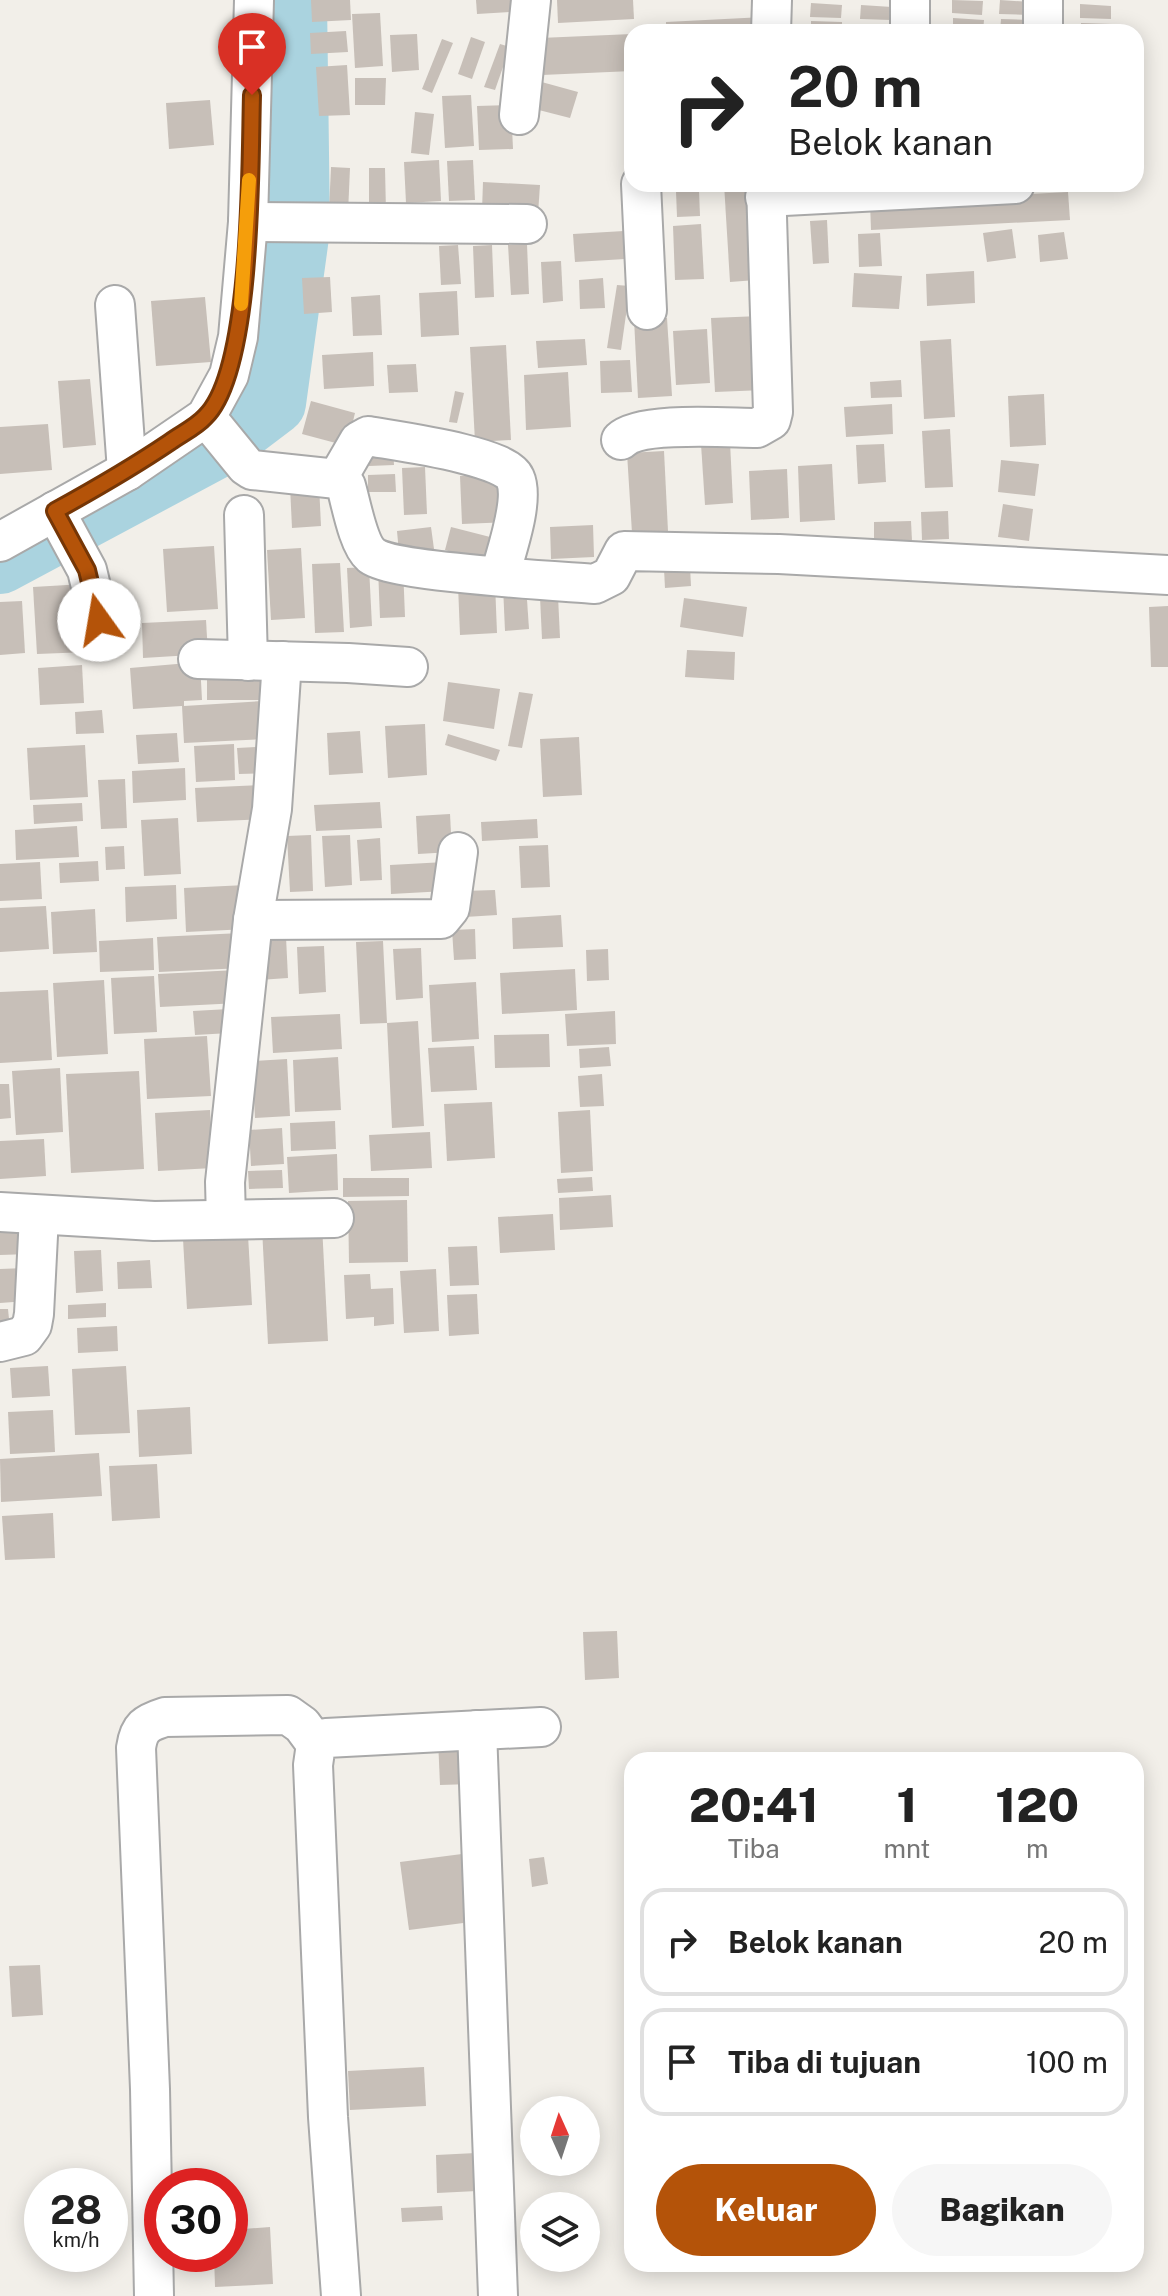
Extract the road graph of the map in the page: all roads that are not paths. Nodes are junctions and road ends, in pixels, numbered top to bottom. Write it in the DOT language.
graph roads {
  1 [pos="254,0"];
  2 [pos="531,0"];
  3 [pos="772,0"];
  4 [pos="910,0"];
  5 [pos="1043,0"];
  6 [pos="771,24"];
  7 [pos="910,24"];
  8 [pos="1043,24"];
  9 [pos="519,115"];
  10 [pos="641,192"];
  11 [pos="766,192"];
  12 [pos="263,222"];
  13 [pos="527,224"];
  14 [pos="115,305"];
  15 [pos="647,310"];
  16 [pos="213,425"];
  17 [pos="621,440"];
  18 [pos="127,471"];
  19 [pos="337,479"];
  20 [pos="244,515"];
  21 [pos="62,525"];
  22 [pos="0,542"];
  23 [pos="500,575"];
  24 [pos="1168,575"];
  25 [pos="99,620"];
  26 [pos="198,659"];
  27 [pos="265,661"];
  28 [pos="408,667"];
  29 [pos="458,852"];
  30 [pos="253,920"];
  31 [pos="0,1212"];
  32 [pos="39,1216"];
  33 [pos="334,1218"];
  34 [pos="226,1219"];
  35 [pos="0,1342"];
  36 [pos="541,1727"];
  37 [pos="477,1730"];
  38 [pos="316,1744"];
  39 [pos="154,2296"];
  40 [pos="341,2296"];
  41 [pos="498,2296"];
  1 -- 12 [label="street"];
  2 -- 9 [label="street"];
  3 -- 6 [label="street"];
  4 -- 7 [label="street"];
  5 -- 8 [label="street"];
  10 -- 15 [label="street"];
  11 -- 17 [label="street"];
  12 -- 13 [label="street"];
  12 -- 16 [label="street"];
  14 -- 18 [label="street"];
  16 -- 18 [label="street"];
  16 -- 19 [label="street"];
  18 -- 21 [label="street"];
  19 -- 23 [label="street"];
  19 -- 23 [label="street"];
  20 -- 27 [label="street"];
  21 -- 22 [label="street"];
  21 -- 25 [label="street"];
  23 -- 24 [label="street"];
  26 -- 27 [label="street"];
  27 -- 28 [label="street"];
  27 -- 30 [label="street"];
  29 -- 30 [label="street"];
  30 -- 34 [label="street"];
  31 -- 32 [label="street"];
  32 -- 34 [label="street"];
  32 -- 35 [label="street"];
  33 -- 34 [label="street"];
  36 -- 37 [label="street"];
  37 -- 38 [label="street"];
  37 -- 41 [label="street"];
  38 -- 39 [label="street"];
  38 -- 40 [label="street"];
}
